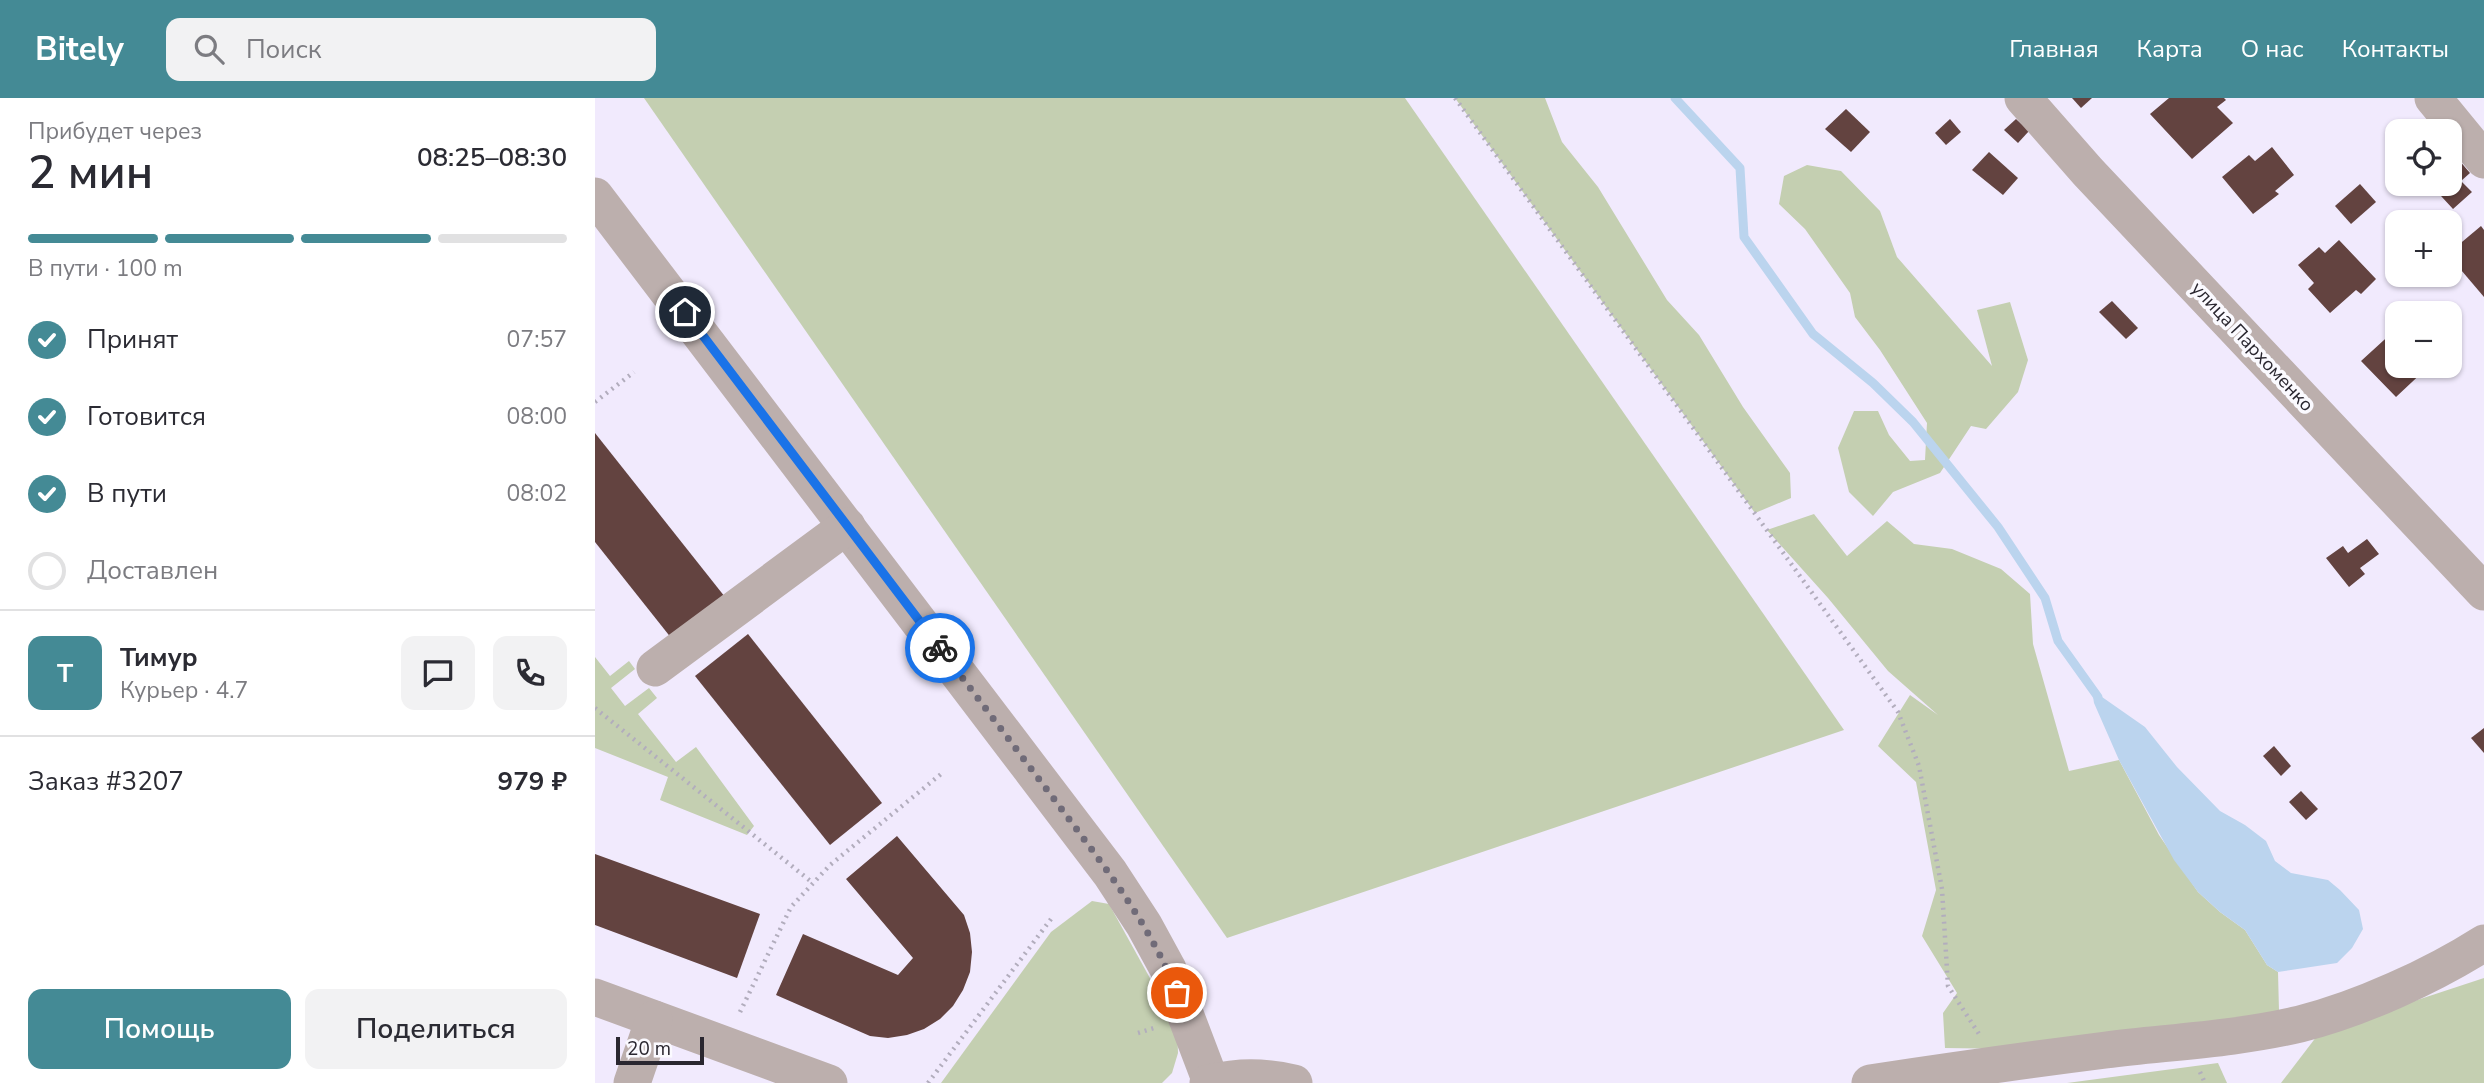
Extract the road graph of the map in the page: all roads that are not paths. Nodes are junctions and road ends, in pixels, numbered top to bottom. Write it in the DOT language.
graph roads {
  1 [pos="2023,98"];
  2 [pos="2433,98"];
  3 [pos="2484,160"];
  4 [pos="595,196"];
  5 [pos="847,526"];
  6 [pos="2478,573"];
  7 [pos="655,668"];
  8 [pos="2484,943"];
  9 [pos="595,997"];
  10 [pos="654,1019"];
  11 [pos="632,1083"];
  12 [pos="829,1083"];
  13 [pos="1210,1083"];
  14 [pos="1294,1083"];
  15 [pos="1870,1083"];
  1 -- 6 [label="street, улица Пархоменко"];
  2 -- 3 [label="street"];
  4 -- 5 [label="street"];
  5 -- 7 [label="street"];
  5 -- 13 [label="street"];
  8 -- 15 [label="street"];
  9 -- 10 [label="street"];
  10 -- 11 [label="street"];
  10 -- 12 [label="street"];
  13 -- 14 [label="street"];
}
